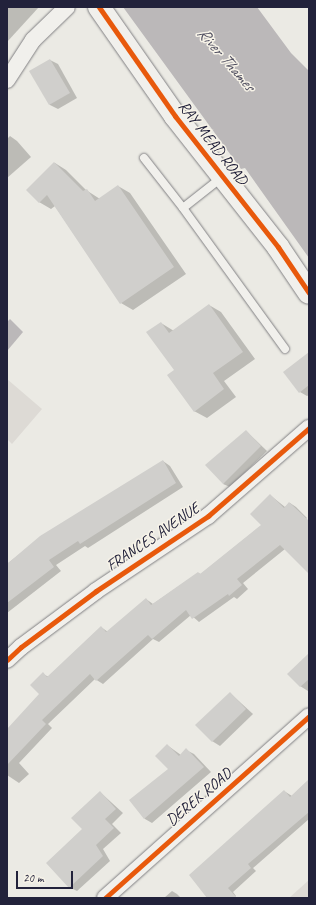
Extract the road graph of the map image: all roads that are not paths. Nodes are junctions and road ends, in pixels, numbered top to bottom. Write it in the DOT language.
graph roads {
  1 [pos="67,7"];
  2 [pos="99,7"];
  3 [pos="7,80"];
  4 [pos="144,158"];
  5 [pos="222,177"];
  6 [pos="183,208"];
  7 [pos="309,293"];
  8 [pos="285,350"];
  9 [pos="309,428"];
  10 [pos="7,660"];
  11 [pos="309,716"];
  12 [pos="105,898"];
  1 -- 3 [label="street"];
  2 -- 5 [label="main road, RAY MEAD ROAD"];
  4 -- 6 [label="lane"];
  5 -- 6 [label="lane"];
  5 -- 7 [label="main road, RAY MEAD ROAD"];
  6 -- 8 [label="lane"];
  9 -- 10 [label="street, FRANCES AVENUE"];
  11 -- 12 [label="street, DEREK ROAD"];
}
